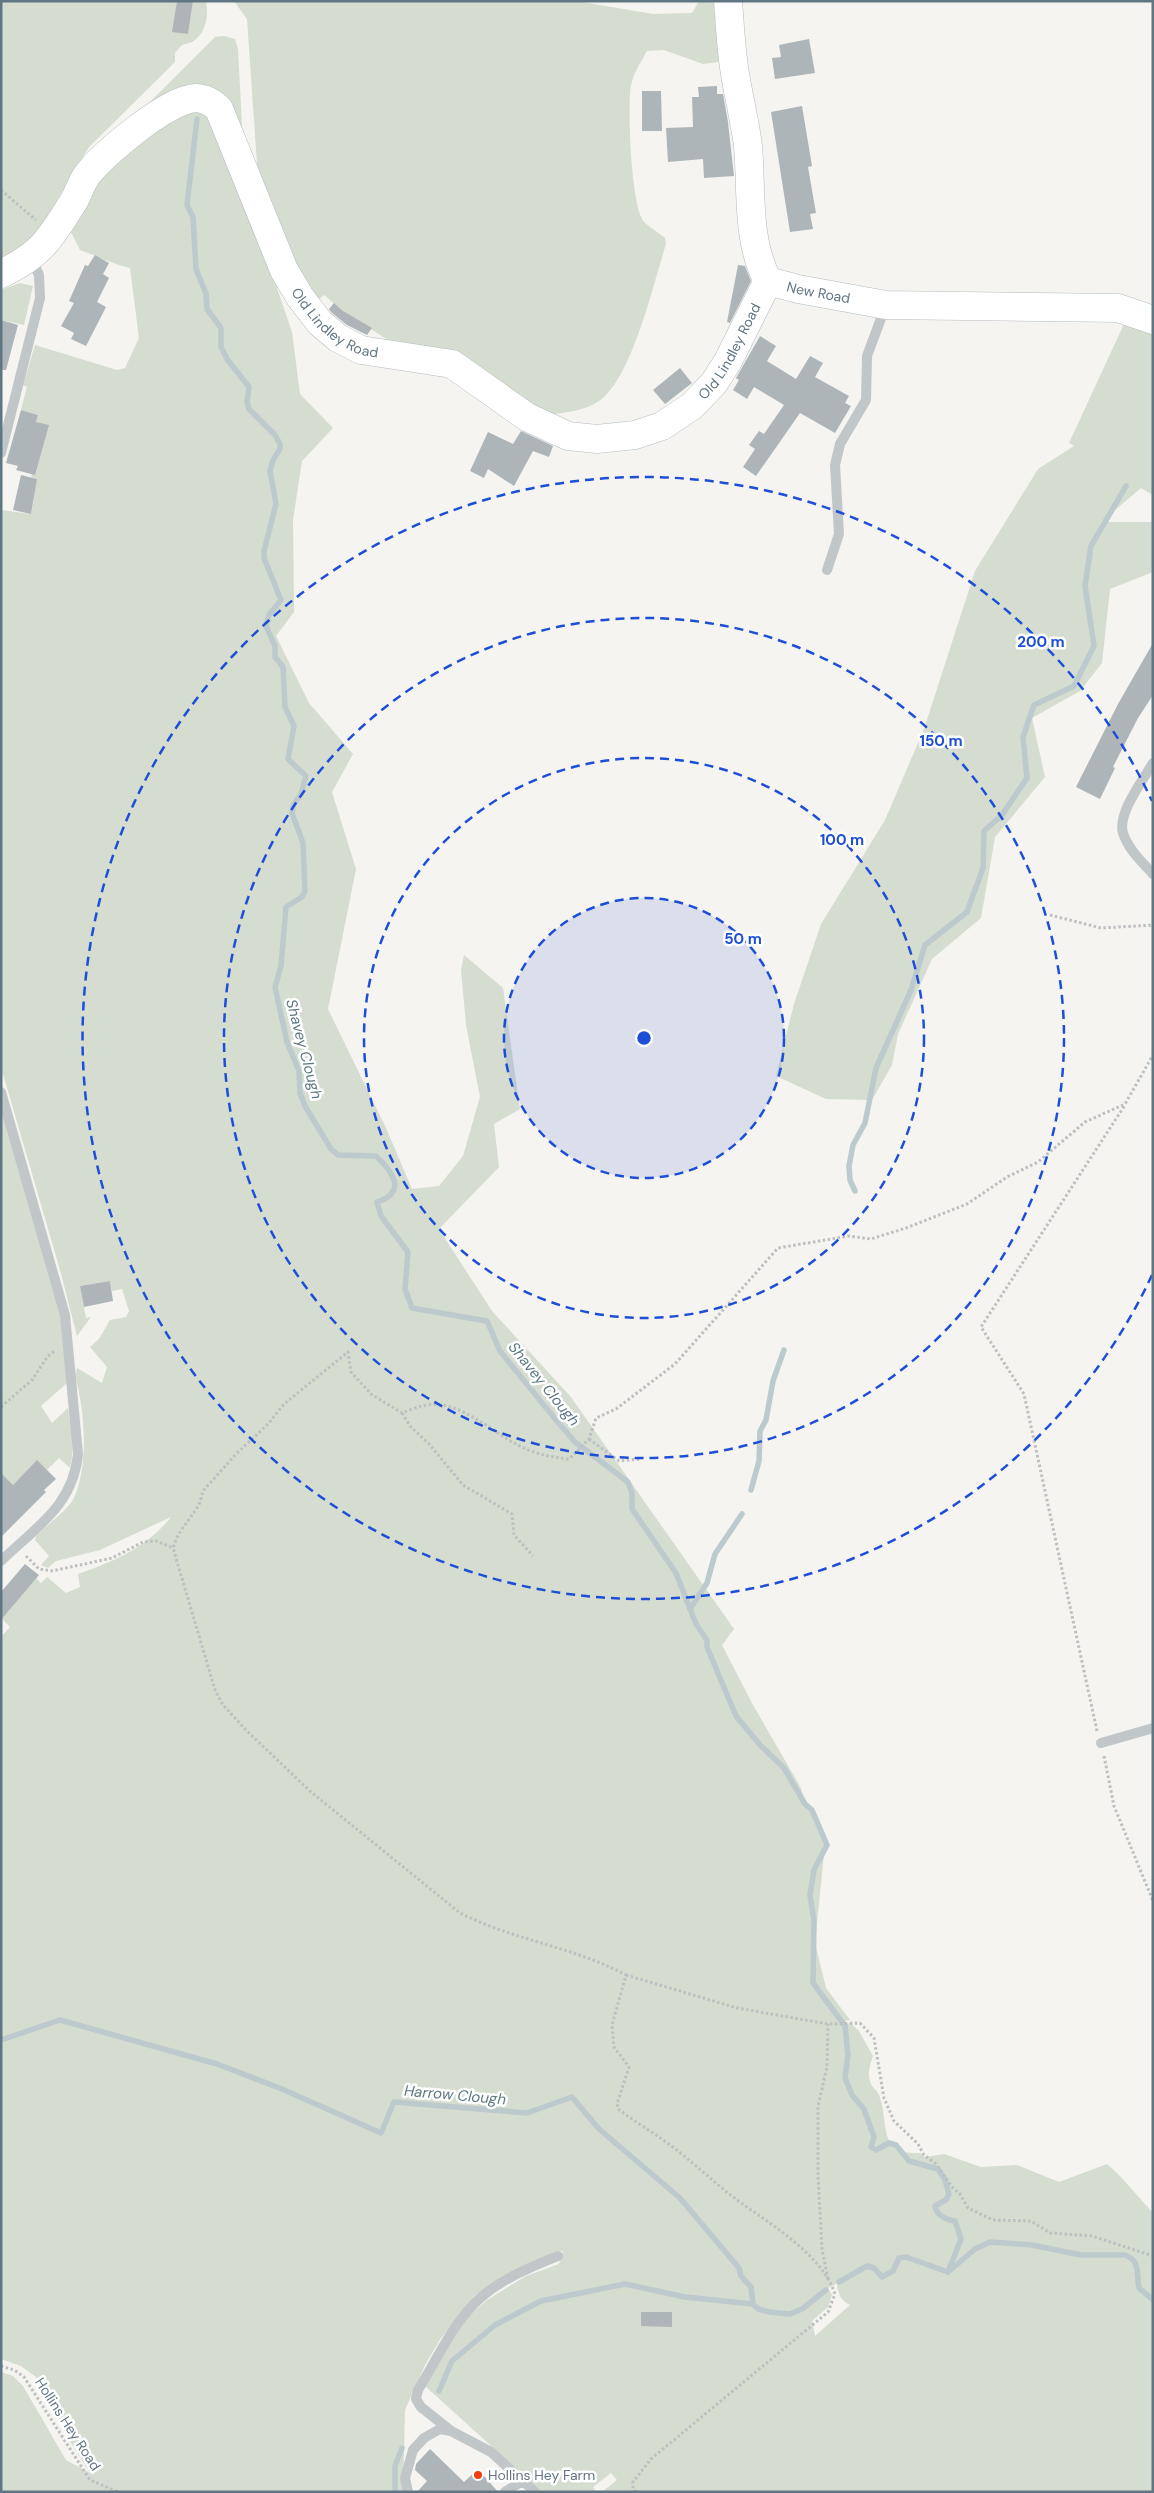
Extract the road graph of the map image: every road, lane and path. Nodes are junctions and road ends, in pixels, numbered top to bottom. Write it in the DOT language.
graph roads {
  1 [pos="728,1"];
  2 [pos="1,190"];
  3 [pos="39,248"];
  4 [pos="1,274"];
  5 [pos="768,281"];
  6 [pos="886,304"];
  7 [pos="1153,320"];
  8 [pos="1,453"];
  9 [pos="828,570"];
  10 [pos="1153,763"];
  11 [pos="1153,874"];
  12 [pos="1050,915"];
  13 [pos="1153,925"];
  14 [pos="1153,1055"];
  15 [pos="1,1092"];
  16 [pos="1125,1104"];
  17 [pos="68,1339"];
  18 [pos="1,1407"];
  19 [pos="402,1413"];
  20 [pos="589,1439"];
  21 [pos="640,1459"];
  22 [pos="16,1546"];
  23 [pos="173,1548"];
  24 [pos="533,1556"];
  25 [pos="1,1561"];
  26 [pos="1153,1728"];
  27 [pos="1101,1743"];
  28 [pos="1153,1901"];
  29 [pos="626,1975"];
  30 [pos="828,2024"];
  31 [pos="558,2256"];
  32 [pos="1153,2256"];
  33 [pos="828,2280"];
  34 [pos="1,2366"];
  35 [pos="451,2431"];
  36 [pos="525,2484"];
  37 [pos="118,2492"];
  38 [pos="408,2492"];
  39 [pos="505,2492"];
  40 [pos="535,2492"];
  41 [pos="636,2492"];
  1 -- 5 [label="street, New Road"];
  2 -- 3 [label="path"];
  3 -- 4 [label="street, Old Lindley Road"];
  3 -- 5 [label="street, Old Lindley Road"];
  3 -- 8 [label="lane"];
  5 -- 6 [label="street, New Road"];
  6 -- 7 [label="street, New Road"];
  6 -- 9 [label="lane"];
  10 -- 11 [label="lane"];
  12 -- 13 [label="path"];
  14 -- 16 [label="path"];
  15 -- 17 [label="lane"];
  16 -- 20 [label="path"];
  16 -- 27 [label="path"];
  17 -- 18 [label="path"];
  17 -- 22 [label="lane"];
  19 -- 20 [label="path"];
  19 -- 23 [label="path"];
  19 -- 24 [label="path"];
  20 -- 21 [label="path"];
  22 -- 23 [label="path"];
  22 -- 25 [label="lane"];
  23 -- 29 [label="path"];
  26 -- 27 [label="lane"];
  27 -- 28 [label="path"];
  29 -- 30 [label="path"];
  29 -- 33 [label="path"];
  30 -- 32 [label="path"];
  30 -- 33 [label="path"];
  31 -- 35 [label="lane"];
  33 -- 41 [label="path"];
  34 -- 37 [label="path, Hollins Hey Road"];
  35 -- 36 [label="lane"];
  35 -- 38 [label="lane"];
  36 -- 39 [label="lane"];
  36 -- 40 [label="lane"];
}
